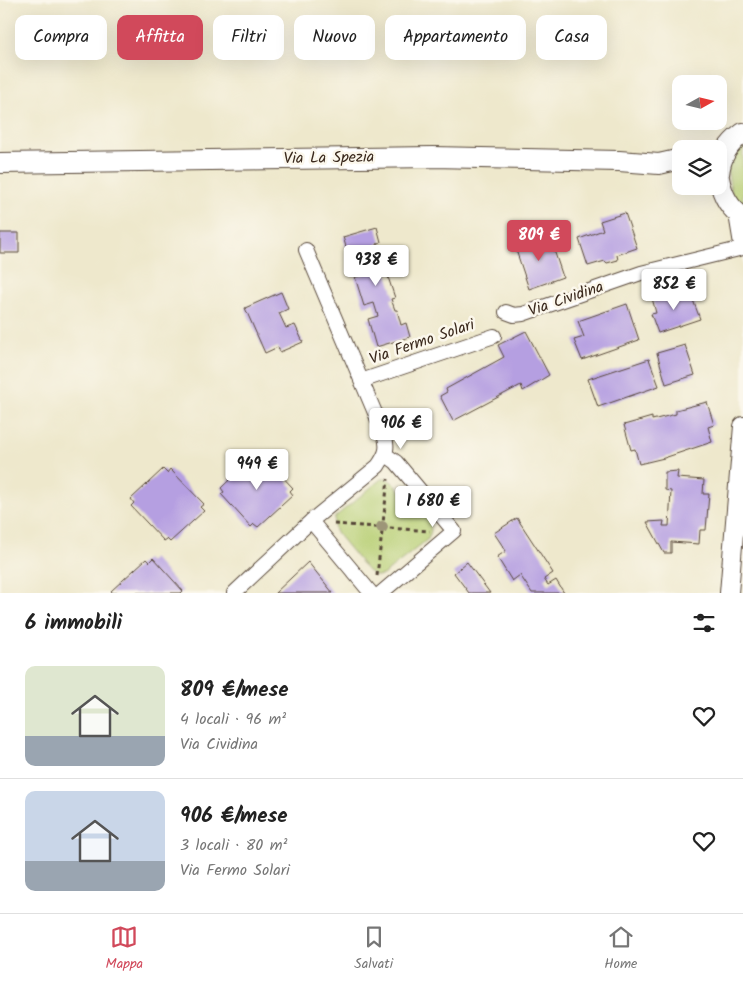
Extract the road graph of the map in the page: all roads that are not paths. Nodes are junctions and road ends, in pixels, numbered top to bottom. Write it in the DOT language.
graph roads {
  1 [pos="743,133"];
  2 [pos="727,145"];
  3 [pos="672,161"];
  4 [pos="0,163"];
  5 [pos="659,164"];
  6 [pos="672,170"];
  7 [pos="724,195"];
  8 [pos="740,216"];
  9 [pos="743,244"];
  10 [pos="743,248"];
  11 [pos="306,250"];
  12 [pos="506,312"];
  13 [pos="494,336"];
  14 [pos="361,380"];
  15 [pos="743,426"];
  16 [pos="386,455"];
  17 [pos="311,521"];
  18 [pos="234,593"];
  19 [pos="371,593"];
  20 [pos="381,593"];
  21 [pos="729,593"];
  1 -- 2 [label="main road"];
  3 -- 5 [label="main road, Via La Spezia"];
  4 -- 5 [label="main road, Via La Spezia"];
  5 -- 6 [label="main road, Via La Spezia"];
  7 -- 8 [label="main road"];
  8 -- 9 [label="street"];
  10 -- 12 [label="street, Via Cividina"];
  11 -- 14 [label="street, Via Fermo Solari"];
  13 -- 14 [label="street, Via Fermo Solari"];
  14 -- 16 [label="street, Via Fermo Solari"];
  15 -- 21 [label="street"];
  16 -- 17 [label="street"];
  16 -- 20 [label="street"];
  17 -- 18 [label="street"];
  17 -- 19 [label="street"];
}
